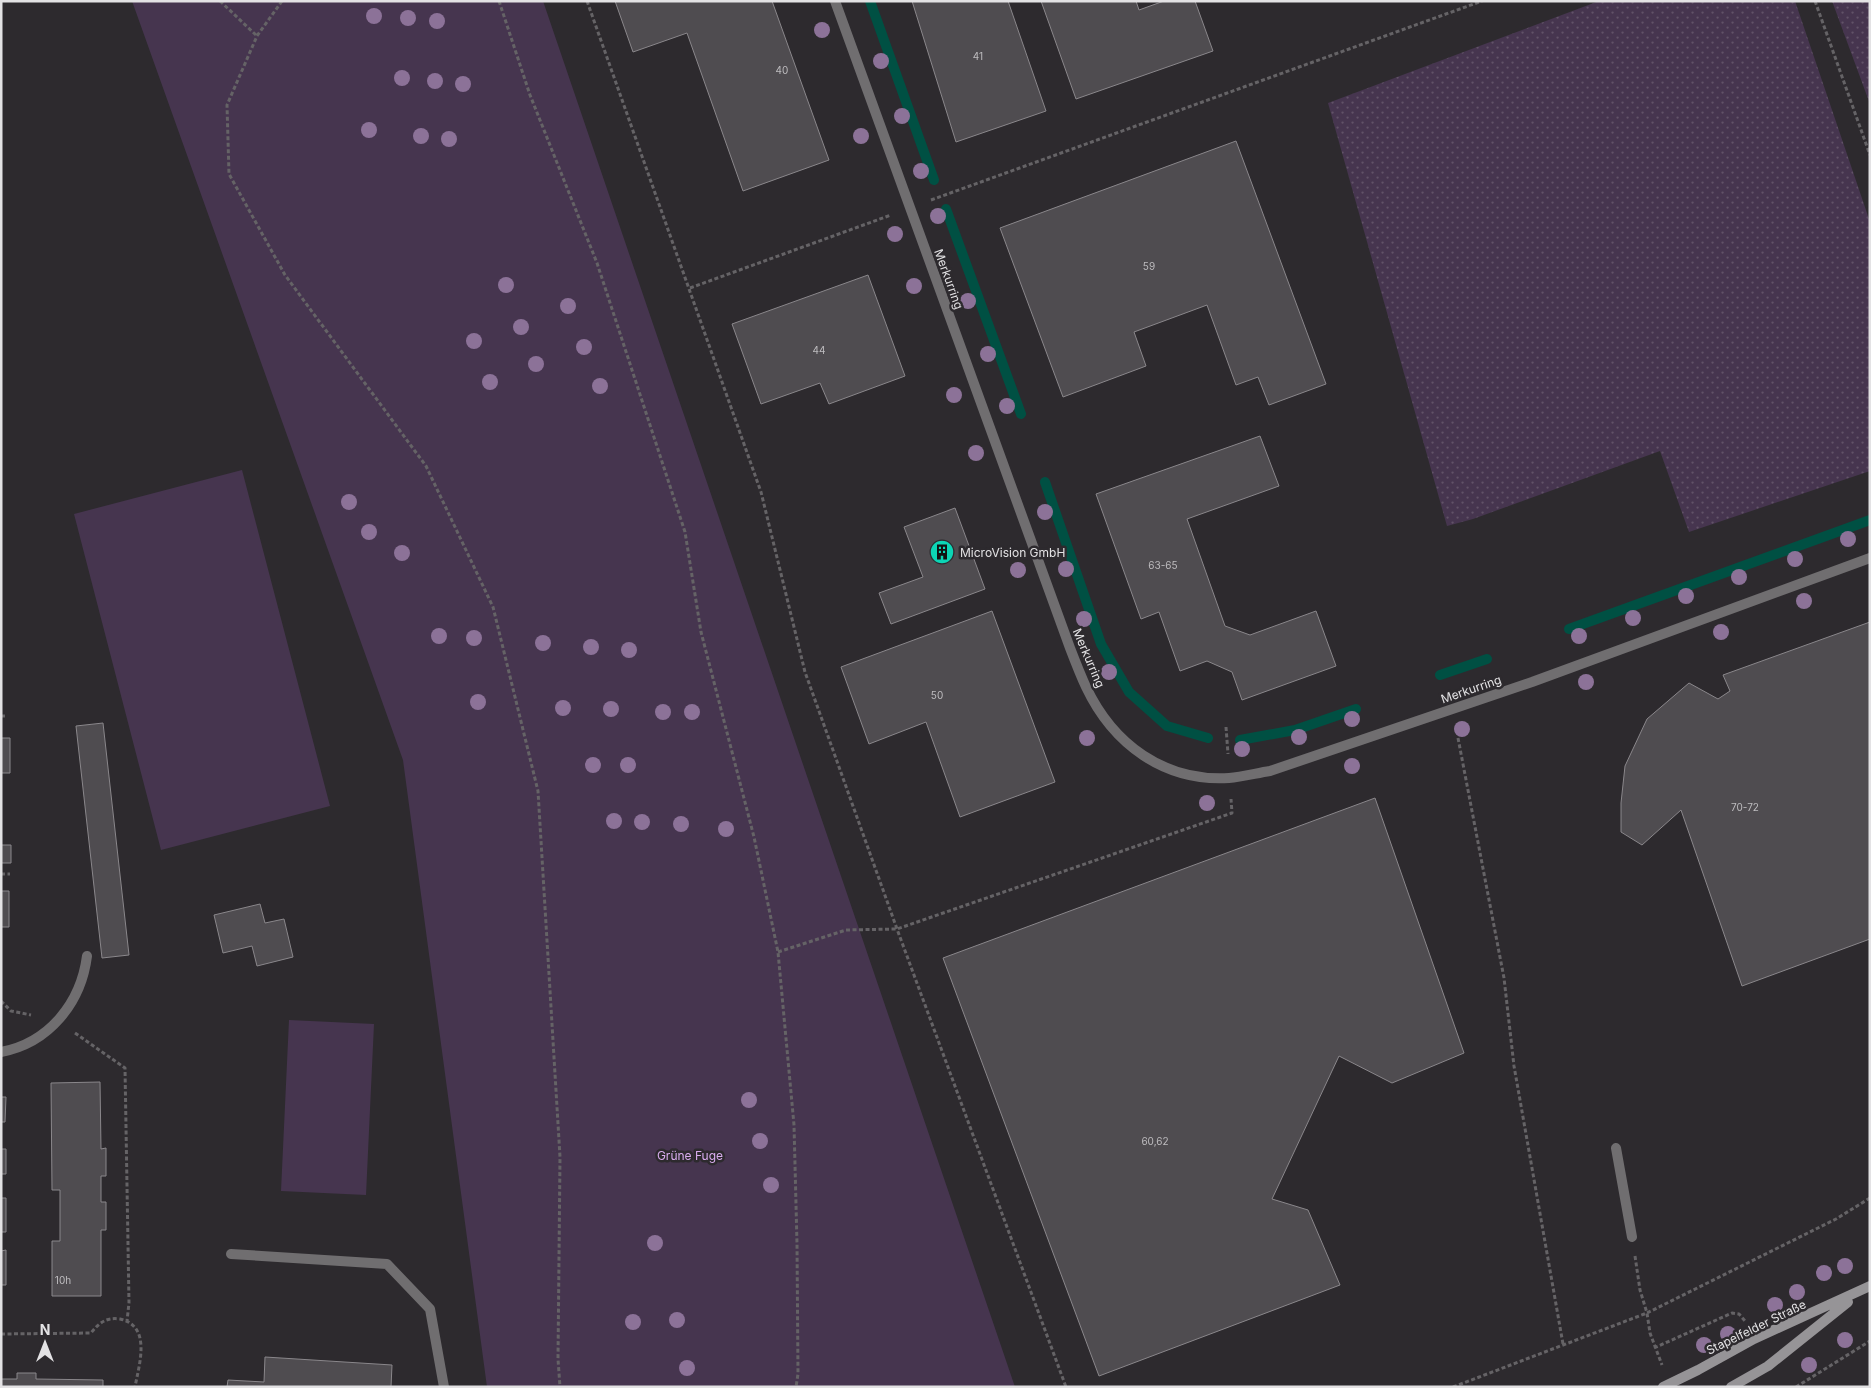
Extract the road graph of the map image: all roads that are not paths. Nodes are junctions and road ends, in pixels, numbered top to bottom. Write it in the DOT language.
graph roads {
  1 [pos="835,1"];
  2 [pos="1870,558"];
  3 [pos="86,956"];
  4 [pos="1,1052"];
  5 [pos="1616,1148"];
  6 [pos="1632,1237"];
  7 [pos="231,1254"];
  8 [pos="1870,1286"];
  9 [pos="1860,1292"];
  10 [pos="444,1387"];
  11 [pos="1663,1387"];
  12 [pos="1731,1387"];
  1 -- 2 [label="street, Merkurring"];
  3 -- 4 [label="street"];
  5 -- 6 [label="street"];
  7 -- 10 [label="street"];
  8 -- 9 [label="street, Stapelfelder Straße"];
  9 -- 11 [label="street, Stapelfelder Straße"];
  9 -- 12 [label="street, Stapelfelder Straße"];
}
